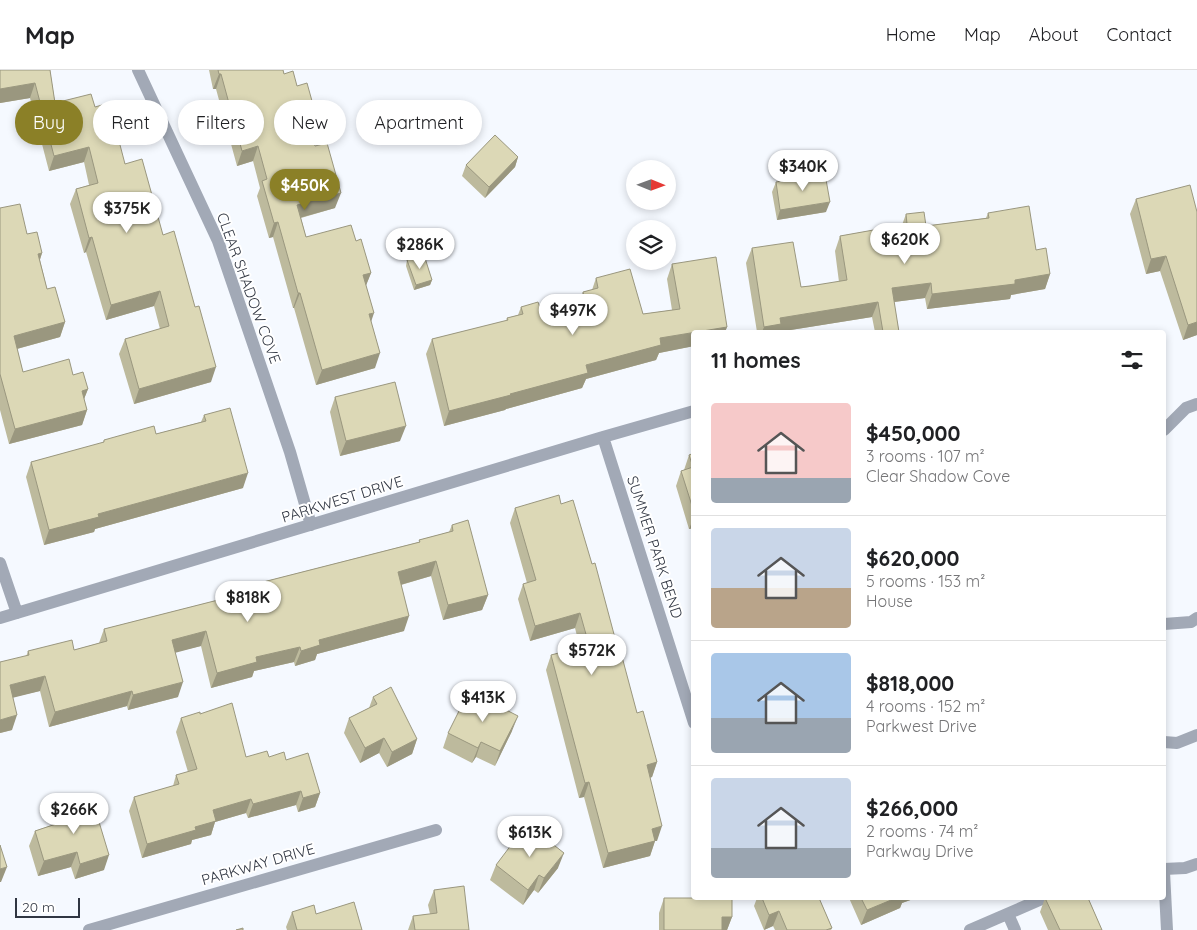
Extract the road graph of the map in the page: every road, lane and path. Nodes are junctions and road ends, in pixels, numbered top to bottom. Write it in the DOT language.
graph roads {
  1 [pos="138,70"];
  2 [pos="1197,404"];
  3 [pos="691,412"];
  4 [pos="1166,428"];
  5 [pos="603,437"];
  6 [pos="311,525"];
  7 [pos="0,563"];
  8 [pos="17,613"];
  9 [pos="0,618"];
  10 [pos="1197,618"];
  11 [pos="1166,624"];
  12 [pos="691,714"];
  13 [pos="1197,735"];
  14 [pos="1166,742"];
  15 [pos="436,830"];
  16 [pos="1197,864"];
  17 [pos="1166,870"];
  18 [pos="1040,900"];
  19 [pos="1166,900"];
  20 [pos="1008,914"];
  21 [pos="89,930"];
  22 [pos="970,930"];
  23 [pos="1015,930"];
  24 [pos="1167,930"];
  1 -- 6 [label="street, CLEAR SHADOW COVE"];
  2 -- 4 [label="street"];
  3 -- 5 [label="street, PARKWEST DRIVE"];
  5 -- 6 [label="street, PARKWEST DRIVE"];
  5 -- 12 [label="street, SUMMER PARK BEND"];
  6 -- 8 [label="street, PARKWEST DRIVE"];
  7 -- 8 [label="street"];
  8 -- 9 [label="street, PARKWEST DRIVE"];
  10 -- 11 [label="street"];
  13 -- 14 [label="street"];
  15 -- 21 [label="street, PARKWAY DRIVE"];
  16 -- 17 [label="street"];
  18 -- 20 [label="street"];
  19 -- 24 [label="street"];
  20 -- 22 [label="street"];
  20 -- 23 [label="street"];
}
